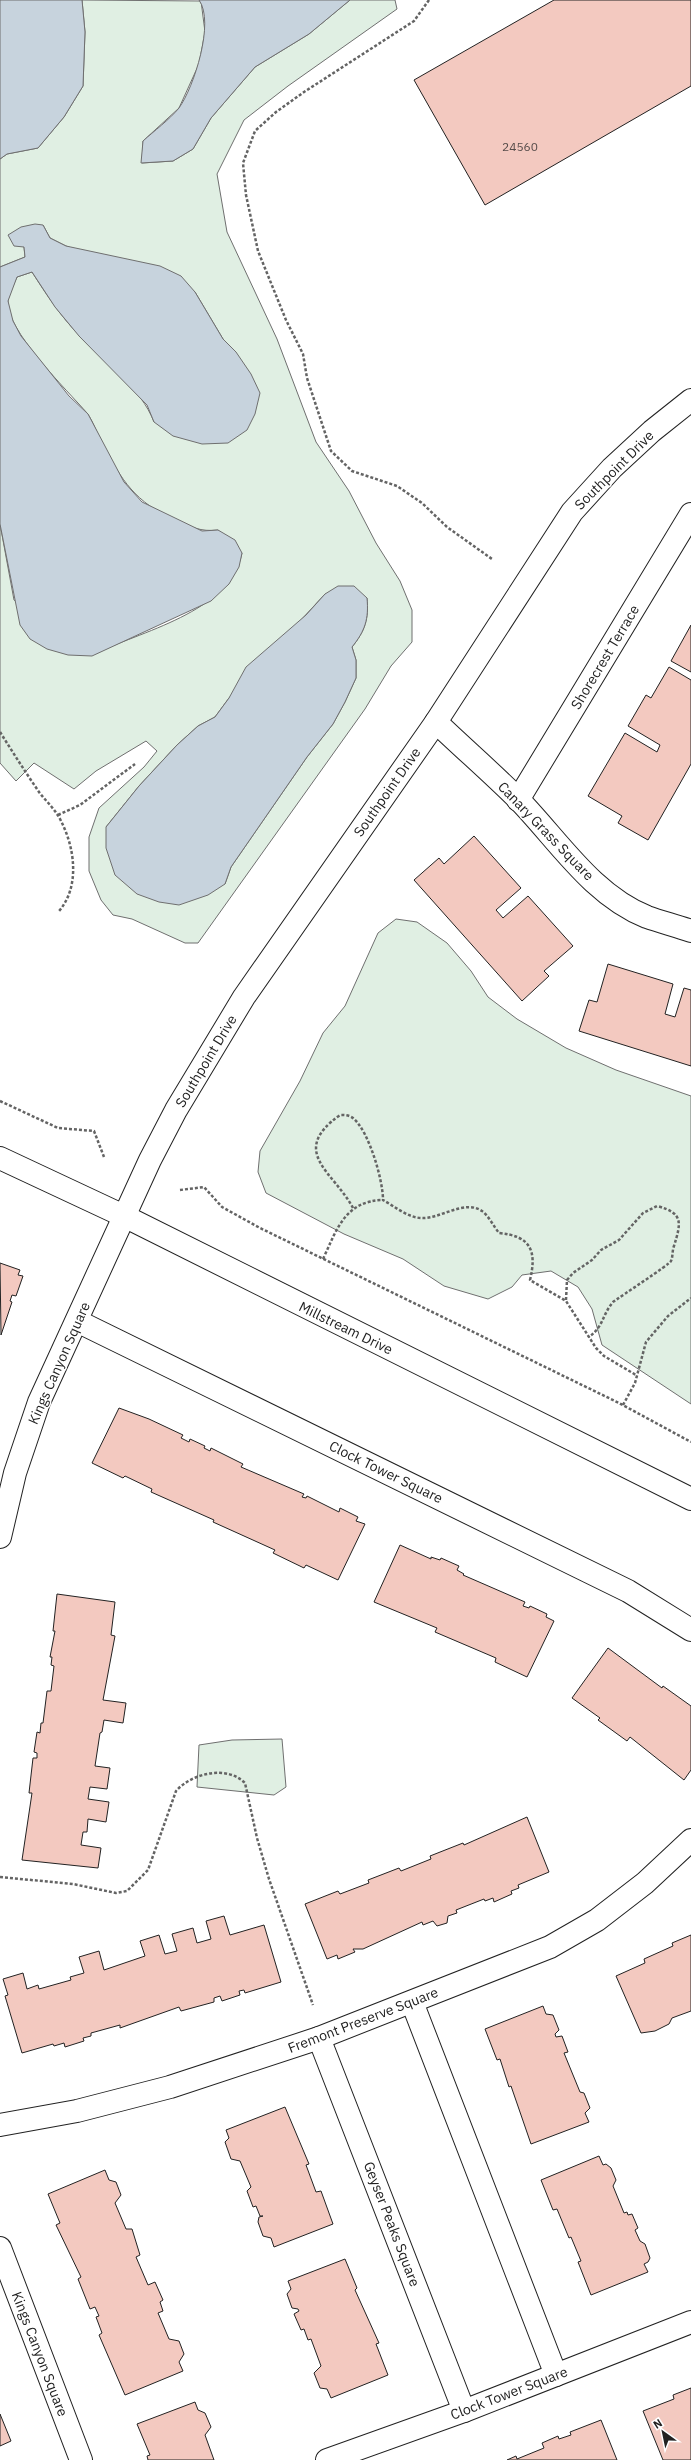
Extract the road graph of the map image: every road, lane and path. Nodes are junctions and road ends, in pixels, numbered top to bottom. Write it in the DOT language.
graph roads {
  1 [pos="429,0"];
  2 [pos="691,400"];
  3 [pos="691,514"];
  4 [pos="492,559"];
  5 [pos="436,722"];
  6 [pos="0,732"];
  7 [pos="135,764"];
  8 [pos="518,800"];
  9 [pos="58,815"];
  10 [pos="59,911"];
  11 [pos="691,931"];
  12 [pos="0,1101"];
  13 [pos="104,1157"];
  14 [pos="0,1158"];
  15 [pos="180,1190"];
  16 [pos="383,1200"];
  17 [pos="353,1208"];
  18 [pos="126,1217"];
  19 [pos="323,1259"];
  20 [pos="691,1298"];
  21 [pos="566,1301"];
  22 [pos="77,1321"];
  23 [pos="589,1337"];
  24 [pos="636,1375"];
  25 [pos="624,1405"];
  26 [pos="691,1442"];
  27 [pos="691,1499"];
  28 [pos="0,1537"];
  29 [pos="691,1630"];
  30 [pos="691,1840"];
  31 [pos="0,1877"];
  32 [pos="412,2002"];
  33 [pos="313,2005"];
  34 [pos="319,2038"];
  35 [pos="0,2125"];
  36 [pos="0,2248"];
  37 [pos="691,2322"];
  38 [pos="556,2374"];
  39 [pos="464,2411"];
  40 [pos="81,2460"];
  41 [pos="327,2460"];
  1 -- 4 [label="path"];
  2 -- 5 [label="street, Southpoint Drive"];
  3 -- 8 [label="street, Shorecrest Terrace"];
  5 -- 8 [label="street, Canary Grass Square"];
  5 -- 18 [label="street, Southpoint Drive"];
  6 -- 9 [label="path"];
  7 -- 9 [label="path"];
  8 -- 11 [label="street, Canary Grass Square"];
  9 -- 10 [label="path"];
  12 -- 13 [label="path"];
  14 -- 18 [label="street, Millstream Drive"];
  15 -- 19 [label="path"];
  16 -- 17 [label="path"];
  16 -- 17 [label="path"];
  16 -- 21 [label="path"];
  17 -- 19 [label="path"];
  18 -- 22 [label="street, Kings Canyon Square"];
  18 -- 27 [label="street, Millstream Drive"];
  19 -- 25 [label="path"];
  20 -- 24 [label="path"];
  21 -- 23 [label="path"];
  21 -- 23 [label="path"];
  22 -- 28 [label="street, Kings Canyon Square"];
  22 -- 29 [label="street, Clock Tower Square"];
  23 -- 24 [label="path"];
  24 -- 25 [label="path"];
  25 -- 26 [label="path"];
  30 -- 32 [label="street, Fremont Preserve Square"];
  31 -- 33 [label="path"];
  32 -- 34 [label="street, Fremont Preserve Square"];
  32 -- 38 [label="street"];
  34 -- 35 [label="street, Fremont Preserve Square"];
  34 -- 39 [label="street, Geyser Peaks Square"];
  36 -- 40 [label="street, Kings Canyon Square"];
  37 -- 38 [label="street, Clock Tower Square"];
  38 -- 39 [label="street, Clock Tower Square"];
  39 -- 41 [label="street, Clock Tower Square"];
}
